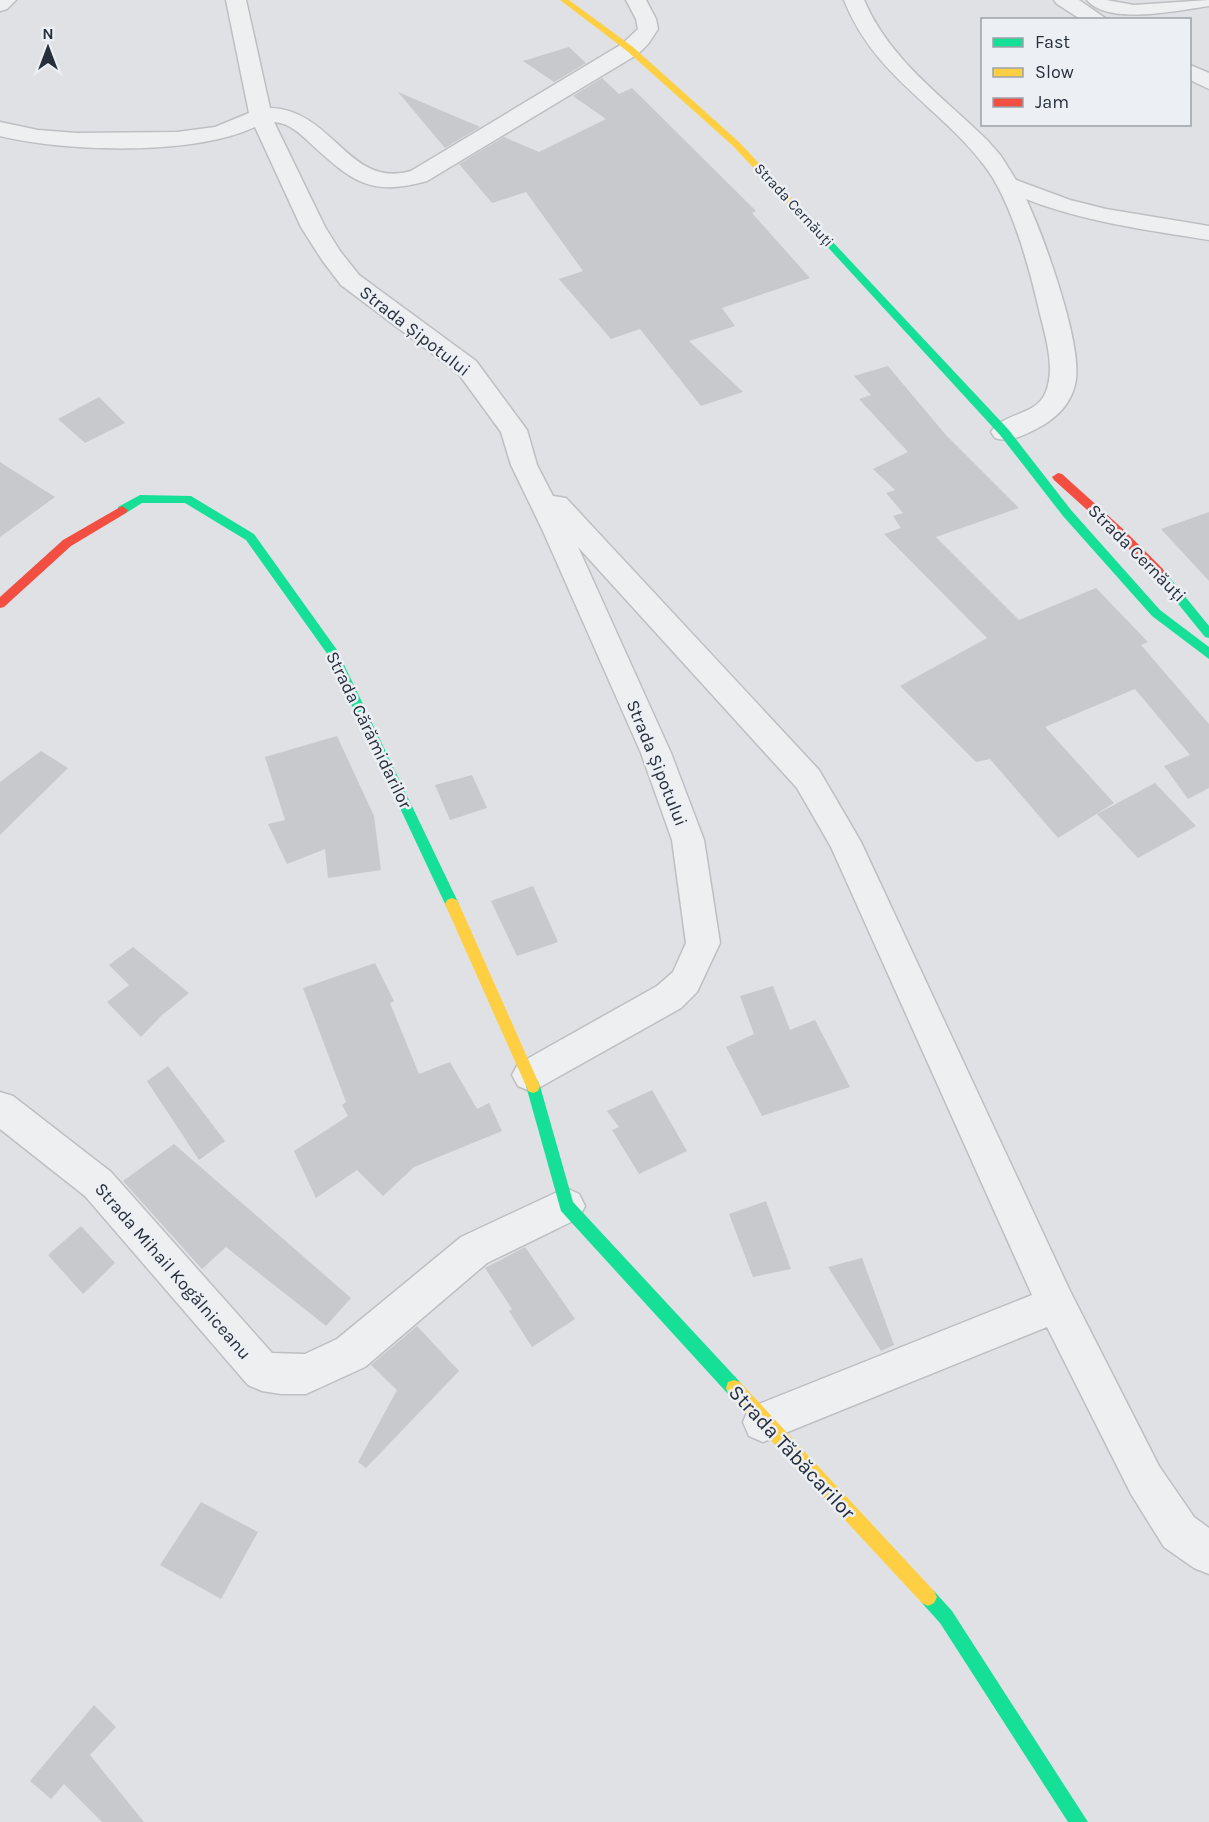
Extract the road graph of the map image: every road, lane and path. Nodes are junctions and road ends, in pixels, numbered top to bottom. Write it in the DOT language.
graph roads {
  1 [pos="6,0"];
  2 [pos="236,0"];
  3 [pos="564,0"];
  4 [pos="636,0"];
  5 [pos="854,0"];
  6 [pos="1064,0"];
  7 [pos="1094,0"];
  8 [pos="1209,2"];
  9 [pos="0,4"];
  10 [pos="1095,18"];
  11 [pos="630,50"];
  12 [pos="1191,72"];
  13 [pos="1209,82"];
  14 [pos="260,115"];
  15 [pos="0,129"];
  16 [pos="1007,184"];
  17 [pos="1209,233"];
  18 [pos="1004,432"];
  19 [pos="524,465"];
  20 [pos="0,604"];
  21 [pos="1209,634"];
  22 [pos="1209,654"];
  23 [pos="530,1075"];
  24 [pos="0,1108"];
  25 [pos="566,1206"];
  26 [pos="1056,1304"];
  27 [pos="763,1422"];
  28 [pos="1209,1553"];
  29 [pos="1079,1822"];
  1 -- 9 [label="street"];
  2 -- 14 [label="street, Strada Șipotului"];
  3 -- 11 [label="street, Strada Cernăuți"];
  4 -- 11 [label="street"];
  5 -- 16 [label="street"];
  6 -- 10 [label="street"];
  7 -- 8 [label="lane"];
  11 -- 14 [label="street"];
  11 -- 18 [label="street, Strada Cernăuți"];
  12 -- 13 [label="street"];
  14 -- 15 [label="street"];
  14 -- 19 [label="street, Strada Șipotului"];
  16 -- 17 [label="street"];
  16 -- 18 [label="street"];
  18 -- 21 [label="street, Strada Cernăuți"];
  18 -- 22 [label="street, Strada Cernăuți"];
  19 -- 23 [label="street, Strada Șipotului"];
  19 -- 26 [label="street"];
  20 -- 23 [label="street, Strada Cărămidarilor"];
  23 -- 25 [label="street, Strada Tăbăcarilor"];
  24 -- 25 [label="street, Strada Mihail Kogălniceanu"];
  25 -- 27 [label="street, Strada Tăbăcarilor"];
  26 -- 27 [label="street"];
  26 -- 28 [label="street"];
  27 -- 29 [label="street, Strada Tăbăcarilor"];
}
